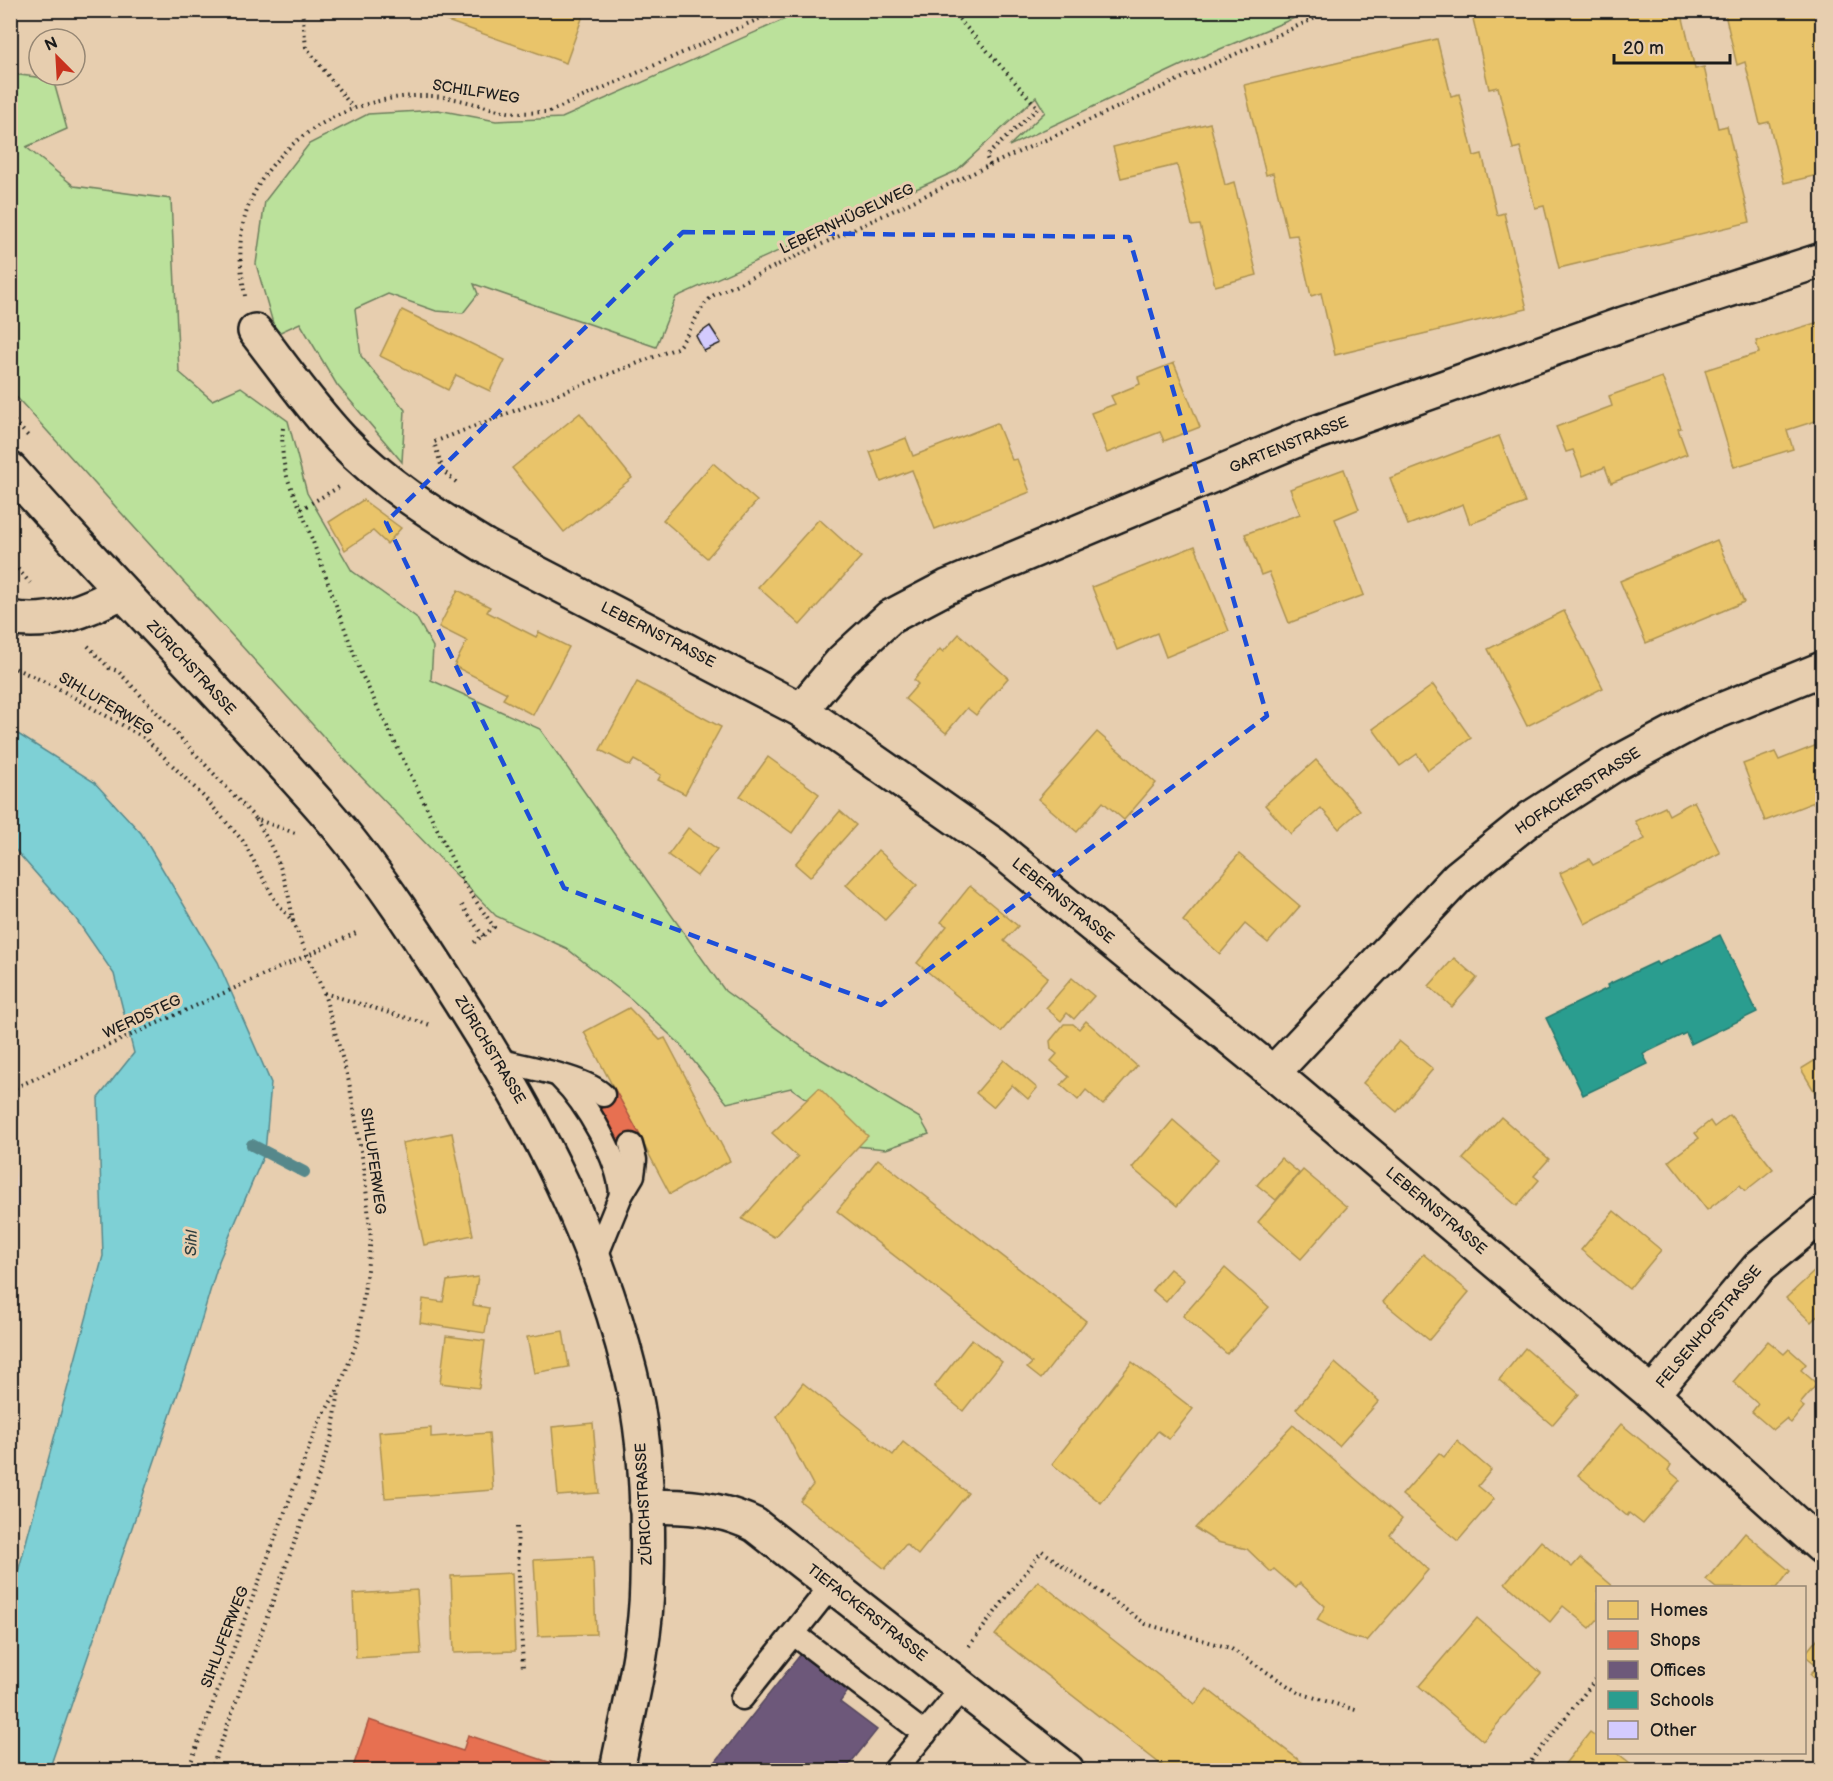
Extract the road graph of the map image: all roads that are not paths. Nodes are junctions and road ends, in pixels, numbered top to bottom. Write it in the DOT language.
graph roads {
  1 [pos="1822,260"];
  2 [pos="255,331"];
  3 [pos="11,474"];
  4 [pos="121,592"];
  5 [pos="10,618"];
  6 [pos="1822,669"];
  7 [pos="801,710"];
  8 [pos="498,1060"];
  9 [pos="1273,1072"];
  10 [pos="561,1078"];
  11 [pos="603,1095"];
  12 [pos="631,1145"];
  13 [pos="621,1195"];
  14 [pos="1822,1215"];
  15 [pos="596,1259"];
  16 [pos="1652,1394"];
  17 [pos="646,1507"];
  18 [pos="1822,1547"];
  19 [pos="831,1586"];
  20 [pos="794,1634"];
  21 [pos="962,1688"];
  22 [pos="742,1698"];
  23 [pos="925,1734"];
  24 [pos="617,1770"];
  25 [pos="895,1770"];
  26 [pos="1067,1770"];
  1 -- 7 [label="street, GARTENSTRASSE"];
  2 -- 7 [label="street, LEBERNSTRASSE"];
  3 -- 4 [label="street, ZÜRICHSTRASSE"];
  4 -- 5 [label="street"];
  4 -- 8 [label="street, ZÜRICHSTRASSE"];
  6 -- 9 [label="street, HOFACKERSTRASSE"];
  7 -- 9 [label="street, LEBERNSTRASSE"];
  8 -- 10 [label="lane"];
  8 -- 15 [label="street, ZÜRICHSTRASSE"];
  9 -- 16 [label="street, LEBERNSTRASSE"];
  10 -- 11 [label="lane"];
  10 -- 13 [label="lane"];
  12 -- 13 [label="lane"];
  13 -- 15 [label="lane"];
  14 -- 16 [label="street, FELSENHOFSTRASSE"];
  15 -- 17 [label="street, ZÜRICHSTRASSE"];
  16 -- 18 [label="street, LEBERNSTRASSE"];
  17 -- 19 [label="street, TIEFACKERSTRASSE"];
  17 -- 24 [label="street, ZÜRICHSTRASSE"];
  19 -- 20 [label="lane"];
  19 -- 21 [label="street, TIEFACKERSTRASSE"];
  20 -- 22 [label="lane"];
  20 -- 23 [label="lane"];
  21 -- 23 [label="lane"];
  21 -- 26 [label="street, TIEFACKERSTRASSE"];
  23 -- 25 [label="lane"];
}
